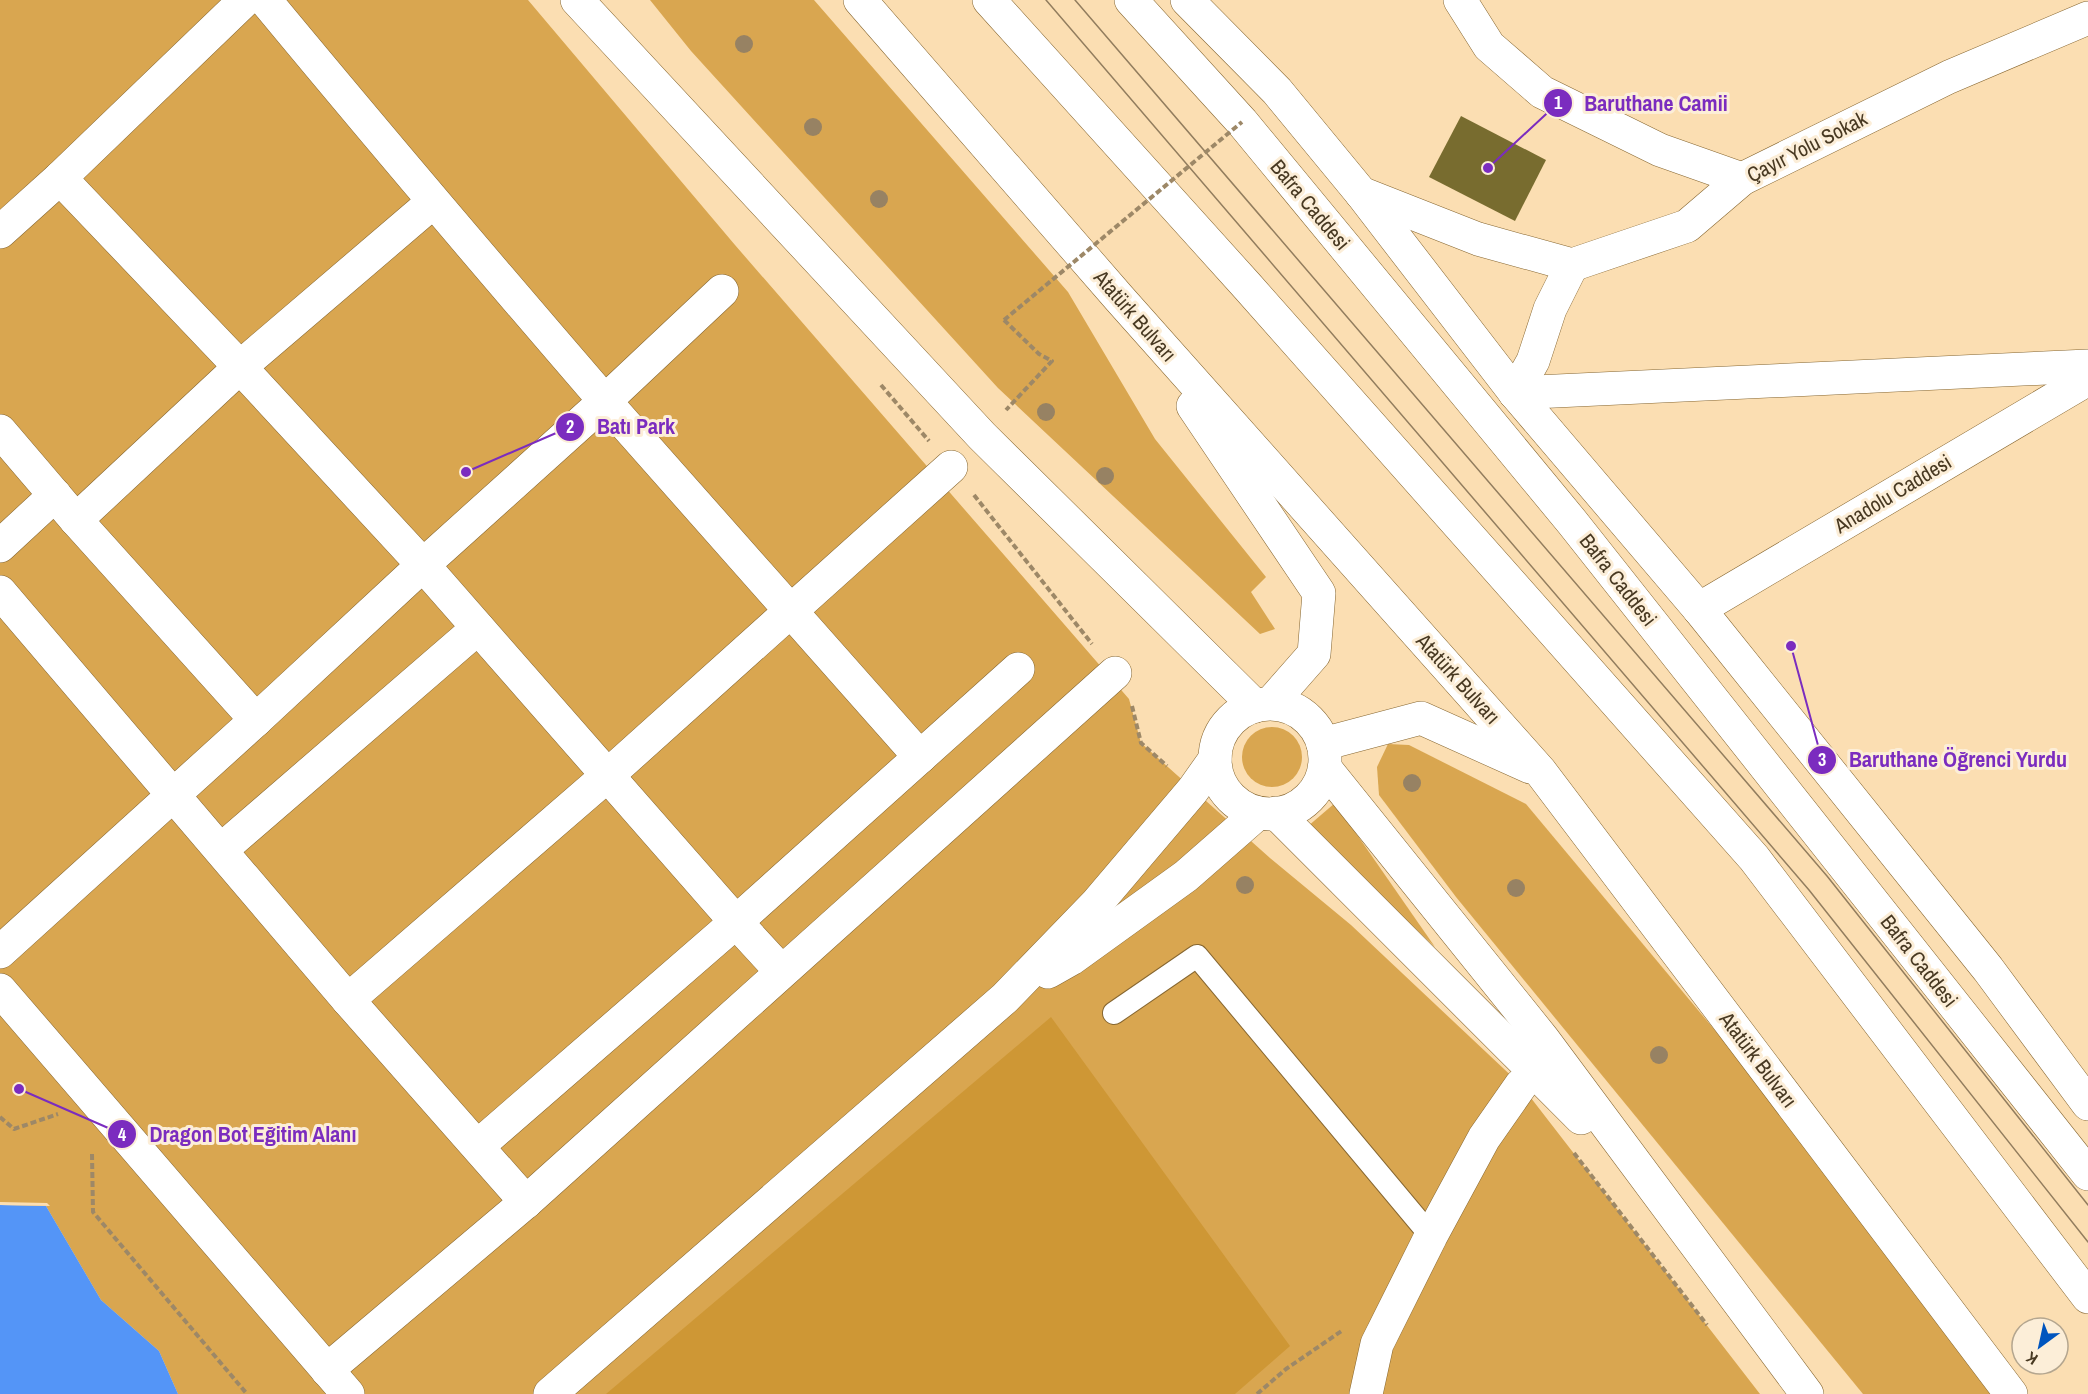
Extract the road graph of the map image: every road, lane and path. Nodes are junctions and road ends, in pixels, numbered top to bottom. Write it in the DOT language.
graph roads {
  1 [pos="245,0"];
  2 [pos="265,0"];
  3 [pos="577,0"];
  4 [pos="860,0"];
  5 [pos="989,0"];
  6 [pos="1131,0"];
  7 [pos="1187,0"];
  8 [pos="1460,0"];
  9 [pos="2088,18"];
  10 [pos="1242,122"];
  11 [pos="60,178"];
  12 [pos="1742,179"];
  13 [pos="1361,193"];
  14 [pos="433,202"];
  15 [pos="0,232"];
  16 [pos="1572,265"];
  17 [pos="722,291"];
  18 [pos="1119,298"];
  19 [pos="1040,354"];
  20 [pos="2088,366"];
  21 [pos="240,367"];
  22 [pos="874,377"];
  23 [pos="2088,379"];
  24 [pos="1515,393"];
  25 [pos="605,401"];
  26 [pos="0,431"];
  27 [pos="951,467"];
  28 [pos="55,495"];
  29 [pos="76,520"];
  30 [pos="0,546"];
  31 [pos="423,565"];
  32 [pos="0,592"];
  33 [pos="791,609"];
  34 [pos="1699,609"];
  35 [pos="478,628"];
  36 [pos="1018,669"];
  37 [pos="1115,673"];
  38 [pos="1263,705"];
  39 [pos="256,720"];
  40 [pos="1324,756"];
  41 [pos="920,757"];
  42 [pos="1215,759"];
  43 [pos="1540,771"];
  44 [pos="608,775"];
  45 [pos="1192,790"];
  46 [pos="173,794"];
  47 [pos="1267,813"];
  48 [pos="221,850"];
  49 [pos="736,922"];
  50 [pos="0,952"];
  51 [pos="781,971"];
  52 [pos="0,990"];
  53 [pos="1005,998"];
  54 [pos="348,1000"];
  55 [pos="1114,1013"];
  56 [pos="1521,1085"];
  57 [pos="96,1102"];
  58 [pos="2088,1104"];
  59 [pos="0,1117"];
  60 [pos="92,1146"];
  61 [pos="478,1146"];
  62 [pos="1572,1150"];
  63 [pos="2088,1174"];
  64 [pos="1662,1200"];
  65 [pos="526,1202"];
  66 [pos="1431,1236"];
  67 [pos="2088,1297"];
  68 [pos="1349,1325"];
  69 [pos="1709,1328"];
  70 [pos="338,1382"];
  71 [pos="247,1394"];
  72 [pos="550,1394"];
  73 [pos="1257,1394"];
  74 [pos="1366,1394"];
  75 [pos="1807,1394"];
  76 [pos="2011,1394"];
  1 -- 11 [label="street"];
  2 -- 14 [label="street"];
  3 -- 38 [label="street"];
  4 -- 18 [label="street, Atatürk Bulvarı"];
  5 -- 67 [label="street"];
  6 -- 10 [label="street, Bafra Caddesi"];
  7 -- 13 [label="street, Bafra Caddesi"];
  8 -- 12 [label="street"];
  9 -- 12 [label="street, Çayır Yolu Sokak"];
  10 -- 19 [label="path, bridge"];
  10 -- 63 [label="street, Bafra Caddesi"];
  11 -- 15 [label="street"];
  11 -- 21 [label="street"];
  12 -- 16 [label="street, Çayır Yolu Sokak"];
  13 -- 16 [label="street"];
  13 -- 24 [label="street, Bafra Caddesi"];
  14 -- 21 [label="street"];
  14 -- 25 [label="street"];
  16 -- 24 [label="street"];
  17 -- 25 [label="street"];
  18 -- 38 [label="street"];
  18 -- 43 [label="street, Atatürk Bulvarı"];
  20 -- 24 [label="street"];
  21 -- 29 [label="street"];
  21 -- 31 [label="street"];
  22 -- 27 [label="path"];
  23 -- 34 [label="street, Anadolu Caddesi"];
  24 -- 34 [label="street, Bafra Caddesi"];
  25 -- 31 [label="street"];
  25 -- 33 [label="street"];
  26 -- 28 [label="street"];
  27 -- 33 [label="street"];
  27 -- 37 [label="path"];
  28 -- 29 [label="street"];
  28 -- 30 [label="street"];
  29 -- 39 [label="street"];
  31 -- 35 [label="street"];
  31 -- 39 [label="street"];
  32 -- 46 [label="street"];
  33 -- 41 [label="street"];
  33 -- 44 [label="street"];
  34 -- 58 [label="street, Bafra Caddesi"];
  35 -- 44 [label="street"];
  35 -- 48 [label="street"];
  36 -- 41 [label="street"];
  37 -- 45 [label="path"];
  37 -- 51 [label="street"];
  38 -- 40 [label="street"];
  38 -- 42 [label="street"];
  39 -- 46 [label="street"];
  40 -- 43 [label="street"];
  40 -- 47 [label="street"];
  40 -- 64 [label="street"];
  41 -- 49 [label="street"];
  42 -- 45 [label="street"];
  42 -- 47 [label="street"];
  43 -- 76 [label="street, Atatürk Bulvarı"];
  44 -- 49 [label="street"];
  44 -- 54 [label="street"];
  45 -- 53 [label="street"];
  46 -- 48 [label="street"];
  46 -- 50 [label="street"];
  47 -- 53 [label="street"];
  47 -- 64 [label="street"];
  48 -- 54 [label="street"];
  49 -- 51 [label="street"];
  49 -- 61 [label="street"];
  51 -- 65 [label="street"];
  52 -- 57 [label="street"];
  53 -- 72 [label="street"];
  54 -- 61 [label="street"];
  55 -- 66 [label="lane"];
  56 -- 66 [label="street"];
  57 -- 59 [label="path"];
  57 -- 70 [label="street"];
  60 -- 71 [label="path"];
  61 -- 65 [label="street"];
  62 -- 69 [label="path"];
  64 -- 75 [label="street"];
  65 -- 70 [label="street"];
  66 -- 74 [label="street"];
  68 -- 73 [label="path"];
}
